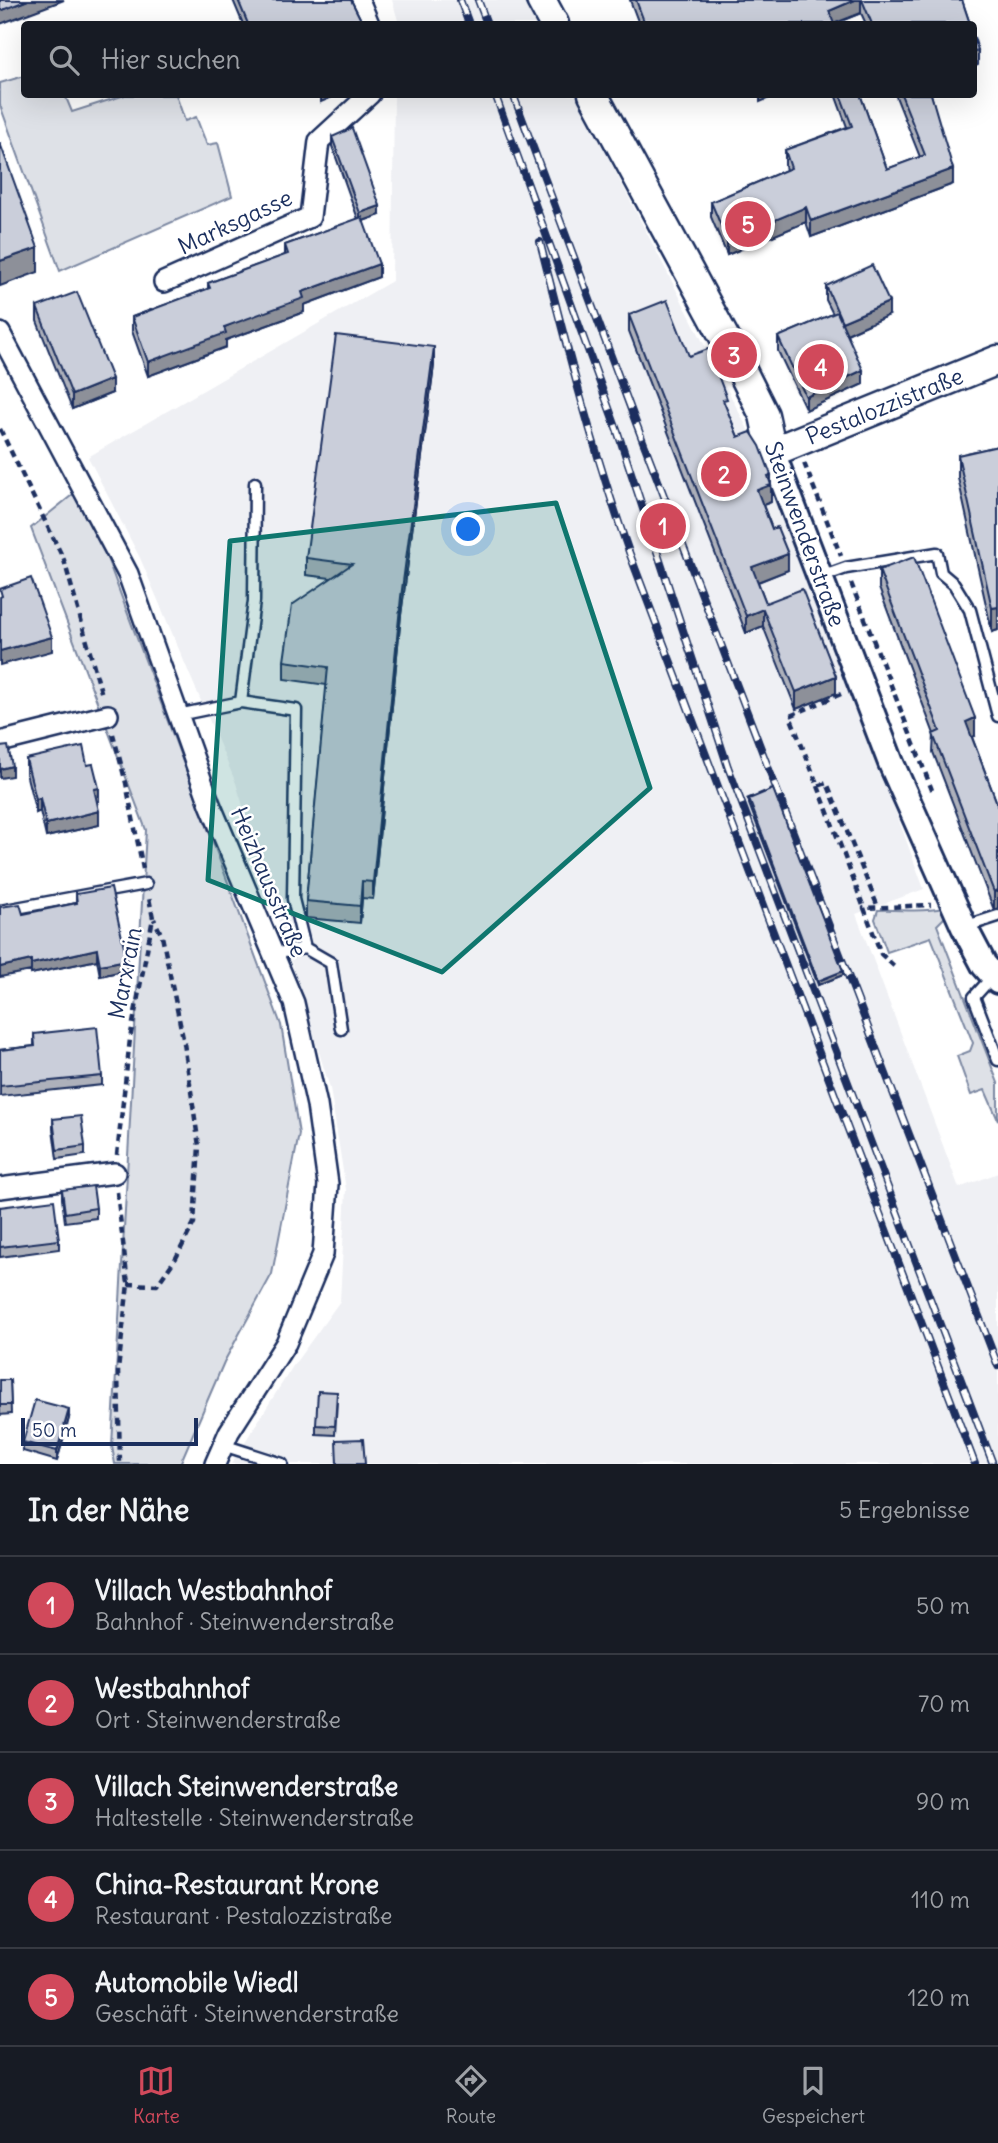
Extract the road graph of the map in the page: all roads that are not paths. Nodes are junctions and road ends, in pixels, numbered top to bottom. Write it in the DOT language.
graph roads {
  1 [pos="359,0"];
  2 [pos="541,0"];
  3 [pos="368,21"];
  4 [pos="552,21"];
  5 [pos="366,98"];
  6 [pos="595,98"];
  7 [pos="164,282"];
  8 [pos="0,332"];
  9 [pos="998,360"];
  10 [pos="772,452"];
  11 [pos="255,483"];
  12 [pos="821,577"];
  13 [pos="240,702"];
  14 [pos="108,715"];
  15 [pos="178,715"];
  16 [pos="998,716"];
  17 [pos="0,741"];
  18 [pos="146,884"];
  19 [pos="0,911"];
  20 [pos="998,916"];
  21 [pos="964,927"];
  22 [pos="305,948"];
  23 [pos="273,954"];
  24 [pos="996,978"];
  25 [pos="341,1029"];
  26 [pos="998,1060"];
  27 [pos="115,1173"];
  28 [pos="0,1188"];
  29 [pos="223,1445"];
  30 [pos="215,1464"];
  31 [pos="282,1464"];
  1 -- 3 [label="street"];
  2 -- 4 [label="main road"];
  5 -- 7 [label="street, Marksgasse"];
  6 -- 10 [label="main road, Steinwenderstraße"];
  8 -- 15 [label="street, Heizhausstraße"];
  9 -- 10 [label="main road, Pestalozzistraße"];
  10 -- 12 [label="street, Steinwenderstraße"];
  11 -- 13 [label="lane"];
  12 -- 16 [label="lane"];
  12 -- 21 [label="street, Steinwenderstraße"];
  13 -- 15 [label="lane"];
  13 -- 22 [label="lane"];
  14 -- 17 [label="street"];
  15 -- 23 [label="street, Heizhausstraße"];
  18 -- 19 [label="lane"];
  20 -- 21 [label="lane"];
  21 -- 24 [label="street, Steinwenderstraße"];
  22 -- 23 [label="lane"];
  22 -- 25 [label="lane"];
  23 -- 29 [label="street, Heizhausstraße"];
  24 -- 26 [label="lane"];
  27 -- 28 [label="street"];
  29 -- 30 [label="street, Heizhausstraße"];
  29 -- 31 [label="lane"];
}
